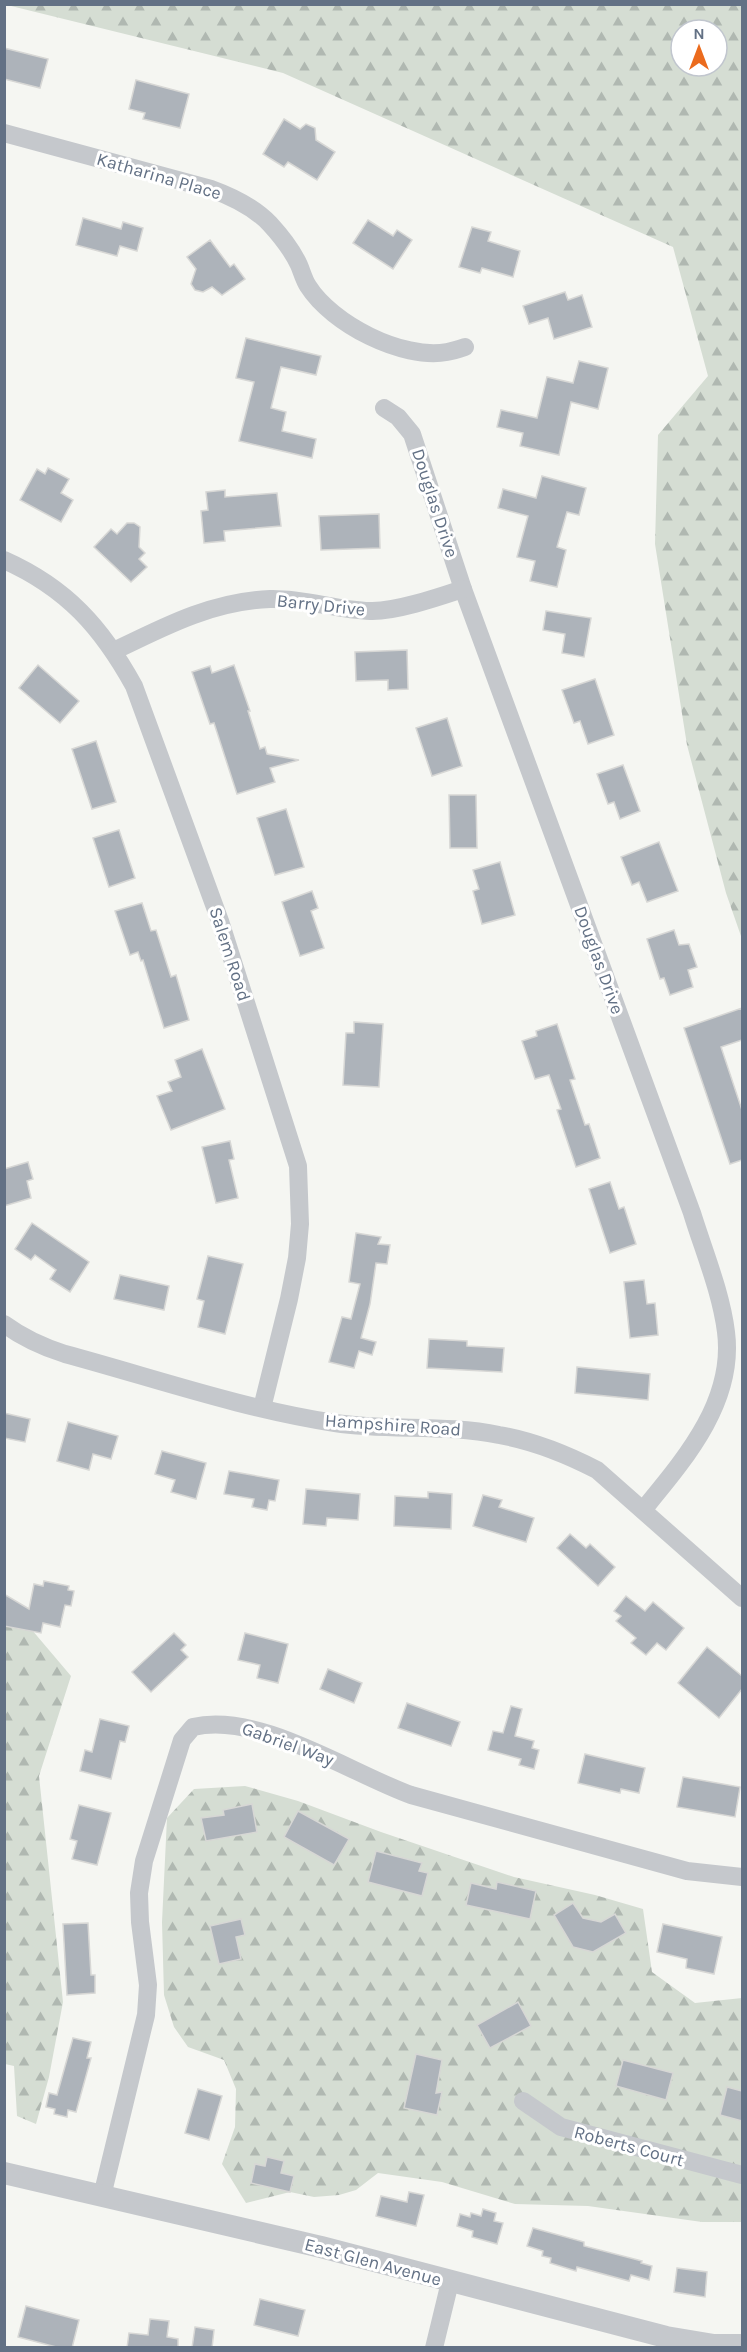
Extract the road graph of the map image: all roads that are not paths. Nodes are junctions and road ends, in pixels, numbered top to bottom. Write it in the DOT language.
graph roads {
  1 [pos="4,133"];
  2 [pos="465,347"];
  3 [pos="384,408"];
  4 [pos="4,560"];
  5 [pos="464,589"];
  6 [pos="114,651"];
  7 [pos="4,1324"];
  8 [pos="262,1408"];
  9 [pos="643,1510"];
  10 [pos="742,1598"];
  11 [pos="742,1877"];
  12 [pos="523,2102"];
  13 [pos="4,2173"];
  14 [pos="742,2175"];
  15 [pos="102,2196"];
  16 [pos="450,2282"];
  17 [pos="742,2345"];
  18 [pos="435,2348"];
  1 -- 2 [label="street, Katharina Place"];
  3 -- 5 [label="street, Douglas Drive"];
  4 -- 6 [label="street, Salem Road"];
  5 -- 6 [label="street, Barry Drive"];
  5 -- 9 [label="street, Douglas Drive"];
  6 -- 8 [label="street, Salem Road"];
  7 -- 8 [label="street, Hampshire Road"];
  8 -- 9 [label="street, Hampshire Road"];
  9 -- 10 [label="street, Hampshire Road"];
  11 -- 15 [label="street, Gabriel Way"];
  12 -- 14 [label="street, Roberts Court"];
  13 -- 15 [label="street, East Glen Avenue"];
  15 -- 16 [label="street, East Glen Avenue"];
  16 -- 17 [label="street, East Glen Avenue"];
  16 -- 18 [label="street"];
}
